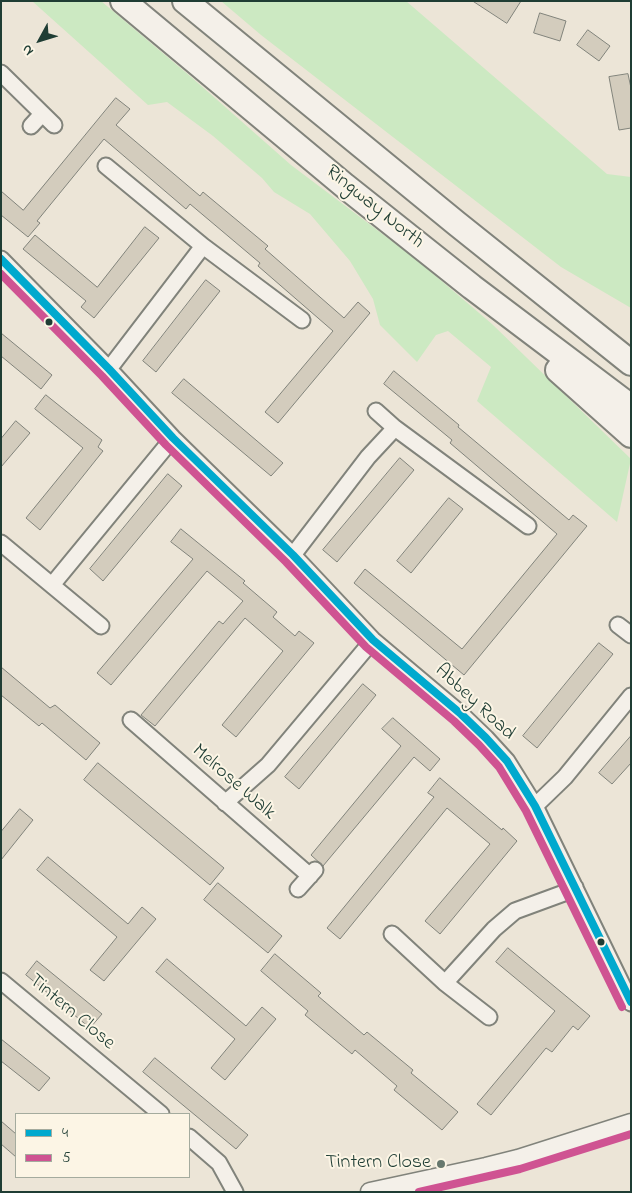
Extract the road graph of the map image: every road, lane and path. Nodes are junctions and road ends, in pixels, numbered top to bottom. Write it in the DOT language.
graph roads {
  1 [pos="123,1"];
  2 [pos="186,1"];
  3 [pos="1,73"];
  4 [pos="42,114"];
  5 [pos="31,126"];
  6 [pos="54,126"];
  7 [pos="106,166"];
  8 [pos="203,246"];
  9 [pos="1,260"];
  10 [pos="515,271"];
  11 [pos="472,287"];
  12 [pos="302,320"];
  13 [pos="631,343"];
  14 [pos="631,363"];
  15 [pos="109,369"];
  16 [pos="631,407"];
  17 [pos="376,411"];
  18 [pos="395,428"];
  19 [pos="631,435"];
  20 [pos="173,438"];
  21 [pos="528,526"];
  22 [pos="1,543"];
  23 [pos="293,555"];
  24 [pos="52,585"];
  25 [pos="618,625"];
  26 [pos="101,626"];
  27 [pos="631,635"];
  28 [pos="373,640"];
  29 [pos="631,696"];
  30 [pos="130,720"];
  31 [pos="225,803"];
  32 [pos="535,806"];
  33 [pos="575,888"];
  34 [pos="298,889"];
  35 [pos="392,934"];
  36 [pos="1,981"];
  37 [pos="445,983"];
  38 [pos="627,984"];
  39 [pos="631,1003"];
  40 [pos="489,1017"];
  41 [pos="161,1113"];
  42 [pos="631,1123"];
  43 [pos="190,1138"];
  44 [pos="235,1192"];
  45 [pos="370,1192"];
  1 -- 11 [label="highway, Ringway North"];
  2 -- 10 [label="highway, Ringway North"];
  3 -- 4 [label="street"];
  4 -- 5 [label="street"];
  4 -- 6 [label="street"];
  7 -- 8 [label="street"];
  8 -- 12 [label="street"];
  8 -- 15 [label="street"];
  9 -- 15 [label="street, Abbey Road"];
  10 -- 13 [label="highway"];
  10 -- 14 [label="highway, Ringway North"];
  11 -- 16 [label="highway, Ringway North"];
  11 -- 19 [label="highway"];
  15 -- 20 [label="street, Abbey Road"];
  17 -- 18 [label="street"];
  18 -- 21 [label="street"];
  18 -- 23 [label="street"];
  20 -- 23 [label="street, Abbey Road"];
  20 -- 24 [label="street"];
  22 -- 24 [label="street"];
  23 -- 28 [label="street, Abbey Road"];
  24 -- 26 [label="street"];
  25 -- 27 [label="street"];
  28 -- 31 [label="street"];
  28 -- 32 [label="street, Abbey Road"];
  29 -- 32 [label="street"];
  30 -- 31 [label="street, Melrose Walk"];
  31 -- 34 [label="street, Melrose Walk"];
  32 -- 33 [label="street, Abbey Road"];
  33 -- 37 [label="street"];
  33 -- 38 [label="street, Abbey Road"];
  35 -- 37 [label="street"];
  36 -- 41 [label="street, Tintern Close"];
  37 -- 40 [label="street"];
  38 -- 39 [label="street, Abbey Road"];
  42 -- 45 [label="street"];
  43 -- 44 [label="street"];
}
